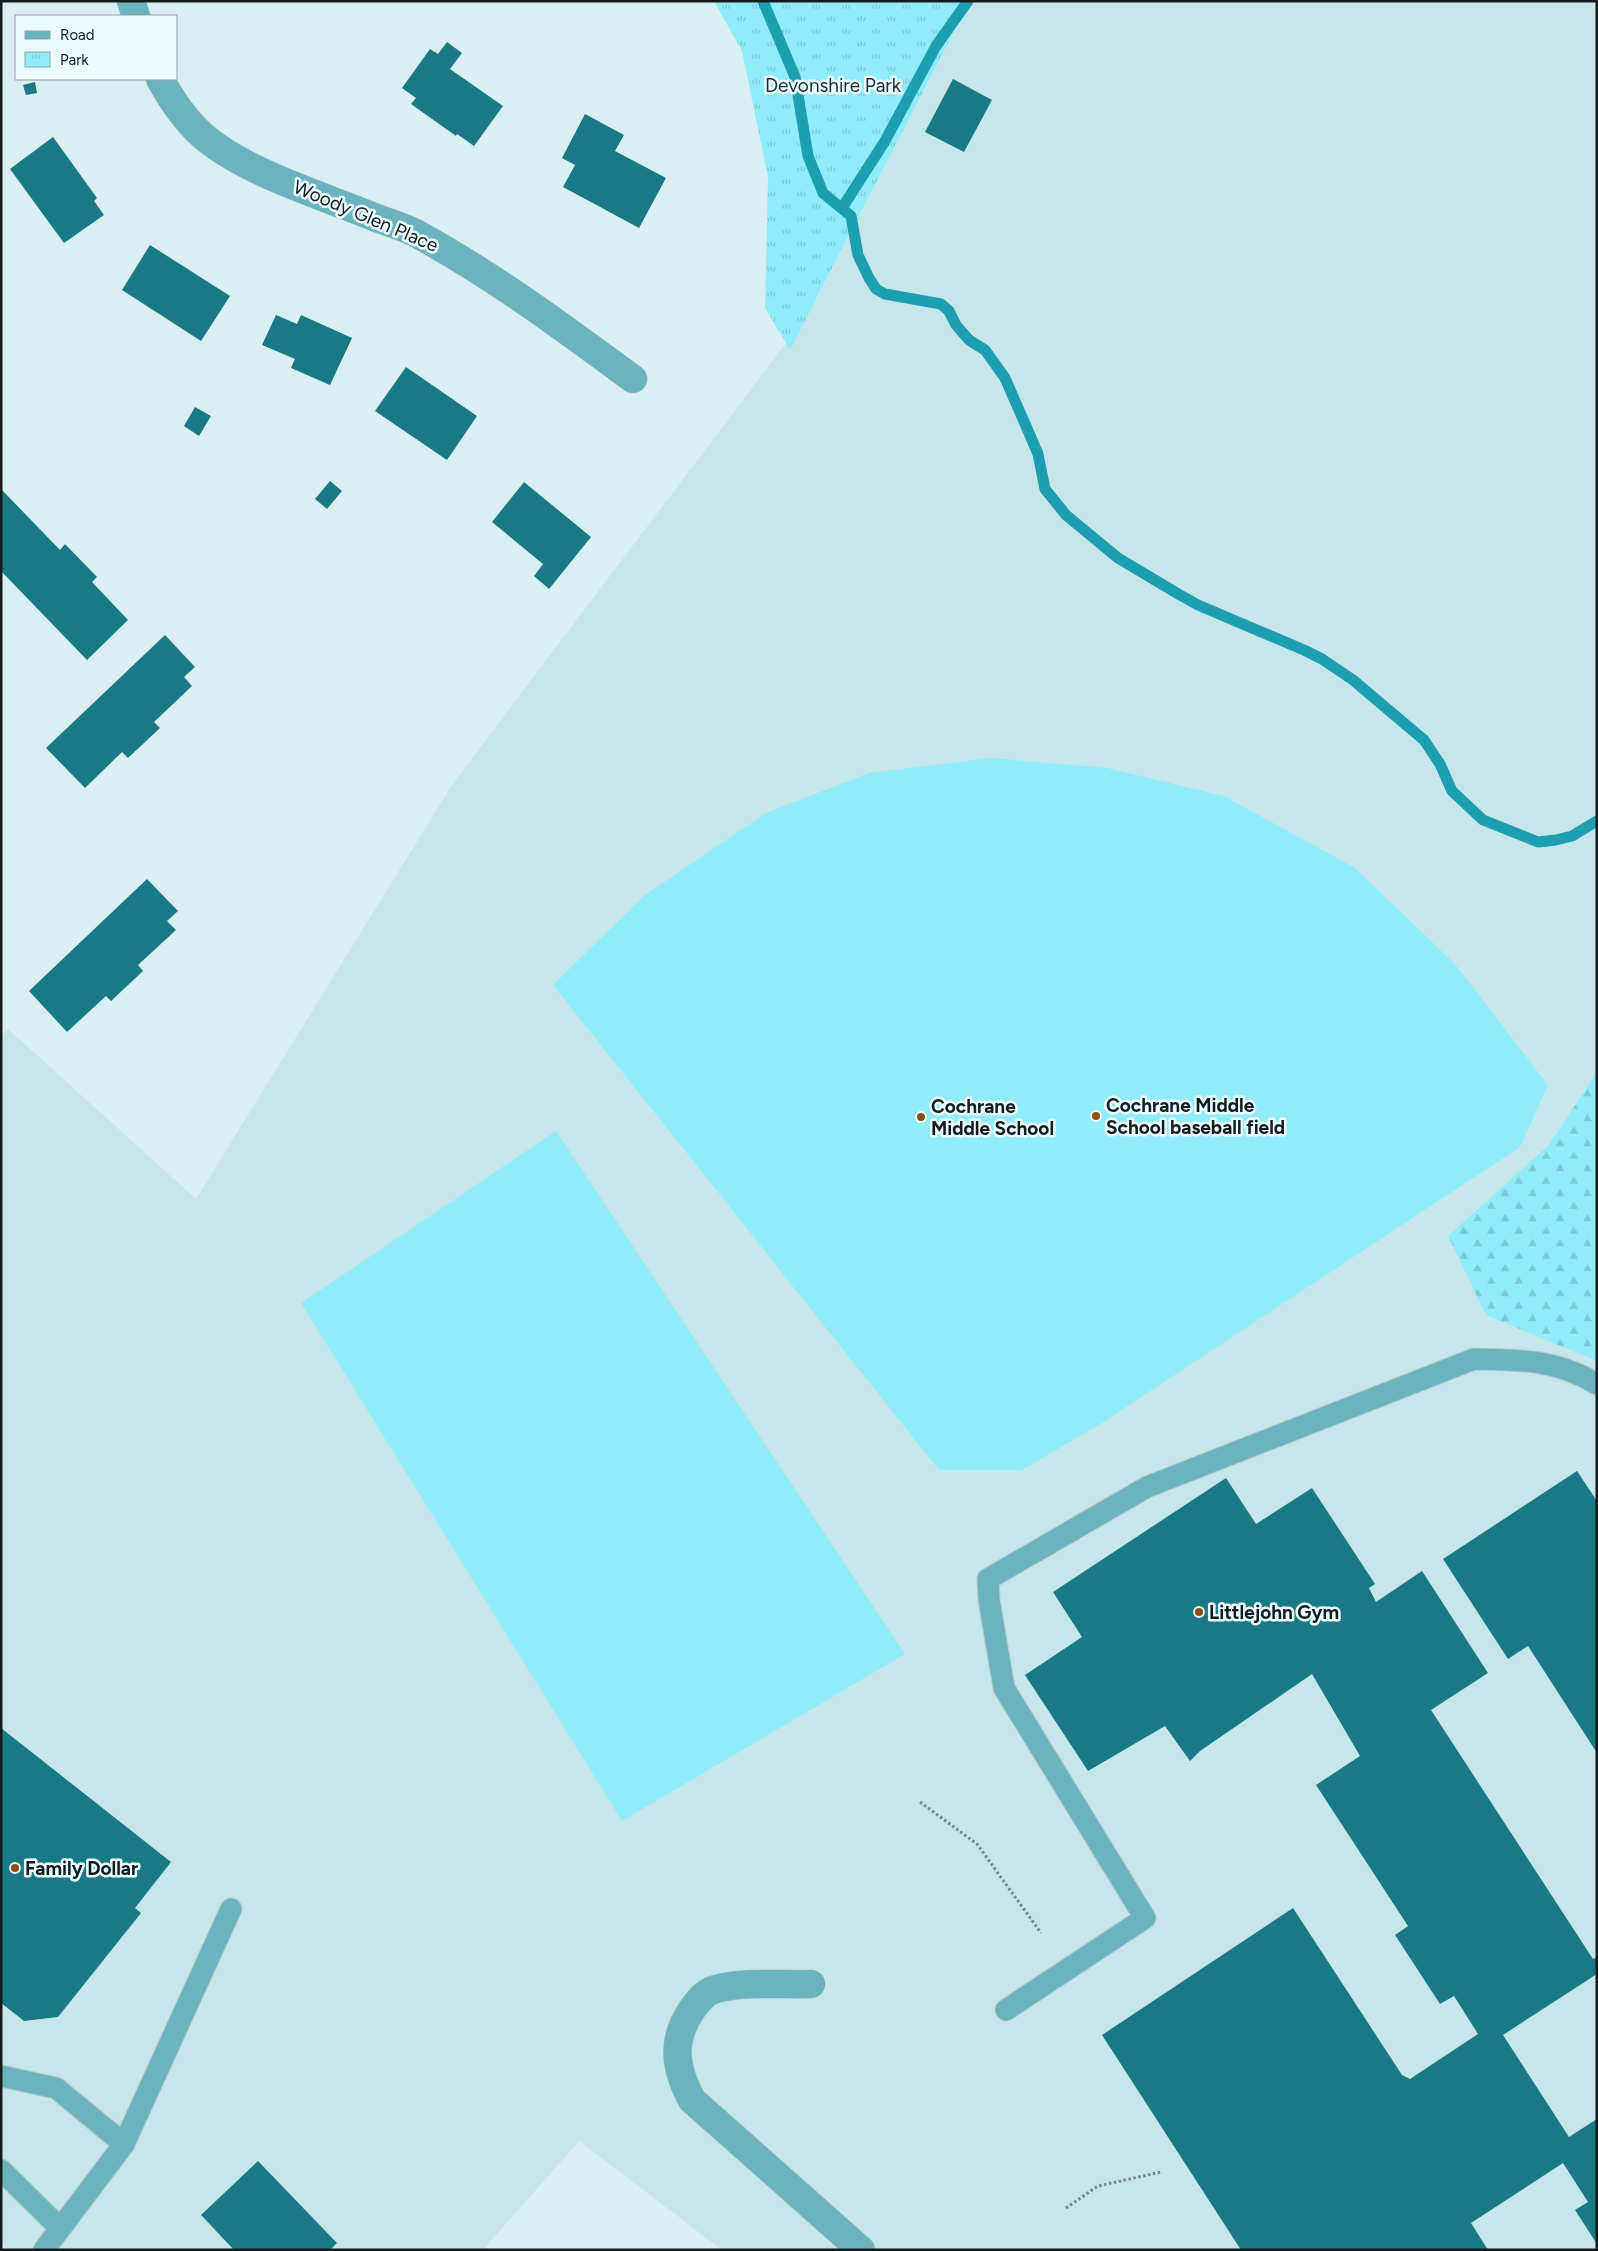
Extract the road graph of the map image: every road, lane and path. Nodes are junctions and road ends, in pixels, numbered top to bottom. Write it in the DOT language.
graph roads {
  1 [pos="131,1"];
  2 [pos="136,15"];
  3 [pos="161,80"];
  4 [pos="633,379"];
  5 [pos="1597,1384"];
  6 [pos="920,1802"];
  7 [pos="231,1908"];
  8 [pos="1041,1933"];
  9 [pos="811,1984"];
  10 [pos="1006,2010"];
  11 [pos="1,2076"];
  12 [pos="124,2144"];
  13 [pos="1,2170"];
  14 [pos="1161,2172"];
  15 [pos="1066,2208"];
  16 [pos="60,2228"];
  17 [pos="44,2250"];
  18 [pos="861,2250"];
  1 -- 2 [label="street"];
  3 -- 4 [label="street, Woody Glen Place"];
  5 -- 10 [label="lane"];
  6 -- 8 [label="path"];
  7 -- 12 [label="lane"];
  9 -- 18 [label="street"];
  11 -- 12 [label="lane"];
  12 -- 16 [label="lane"];
  13 -- 16 [label="lane"];
  14 -- 15 [label="path"];
  16 -- 17 [label="lane"];
}
